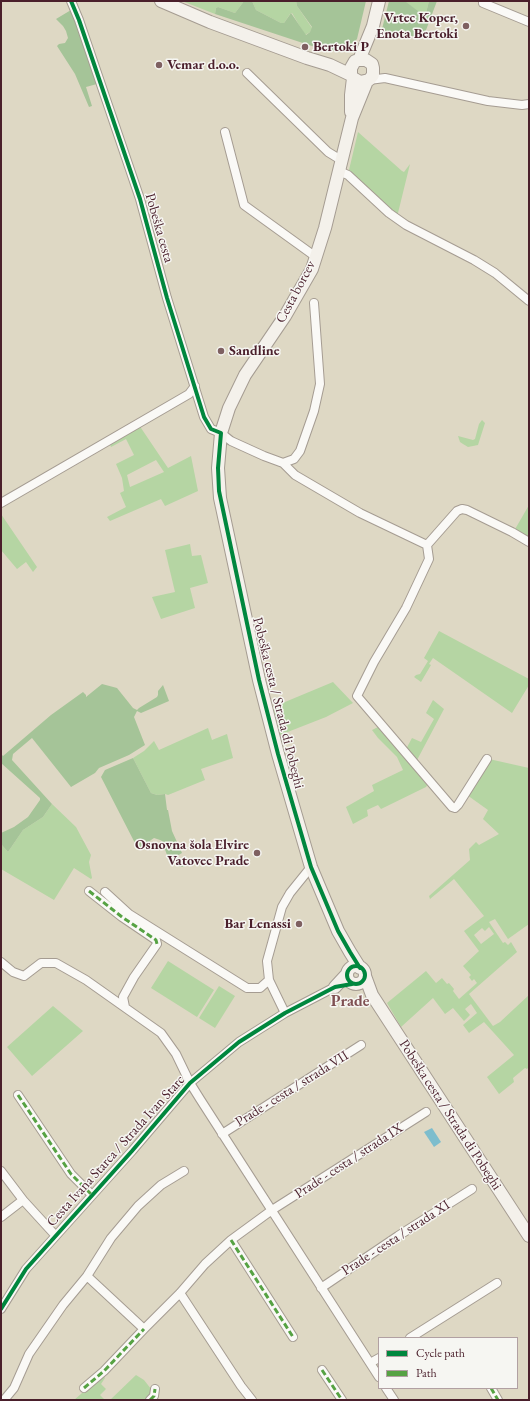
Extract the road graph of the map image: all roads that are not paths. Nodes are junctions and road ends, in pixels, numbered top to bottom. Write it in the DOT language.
graph roads {
  1 [pos="71,1"];
  2 [pos="161,1"];
  3 [pos="379,1"];
  4 [pos="483,3"];
  5 [pos="529,22"];
  6 [pos="373,26"];
  7 [pos="354,69"];
  8 [pos="247,74"];
  9 [pos="370,74"];
  10 [pos="529,104"];
  11 [pos="352,118"];
  12 [pos="225,132"];
  13 [pos="340,165"];
  14 [pos="316,256"];
  15 [pos="529,290"];
  16 [pos="528,300"];
  17 [pos="314,303"];
  18 [pos="195,386"];
  19 [pos="221,433"];
  20 [pos="283,463"];
  21 [pos="1,503"];
  22 [pos="529,542"];
  23 [pos="427,545"];
  24 [pos="487,759"];
  25 [pos="311,867"];
  26 [pos="89,891"];
  27 [pos="105,892"];
  28 [pos="1,962"];
  29 [pos="355,976"];
  30 [pos="269,980"];
  31 [pos="335,987"];
  32 [pos="125,1007"];
  33 [pos="286,1013"];
  34 [pos="361,1045"];
  35 [pos="190,1084"];
  36 [pos="18,1095"];
  37 [pos="426,1112"];
  38 [pos="222,1134"];
  39 [pos="1,1170"];
  40 [pos="184,1171"];
  41 [pos="472,1189"];
  42 [pos="92,1195"];
  43 [pos="23,1200"];
  44 [pos="272,1210"];
  45 [pos="1,1217"];
  46 [pos="55,1235"];
  47 [pos="529,1236"];
  48 [pos="231,1240"];
  49 [pos="88,1276"];
  50 [pos="497,1283"];
  51 [pos="321,1288"];
  52 [pos="180,1293"];
  53 [pos="1,1309"];
  54 [pos="144,1329"];
  55 [pos="293,1337"];
  56 [pos="412,1337"];
  57 [pos="378,1359"];
  58 [pos="370,1363"];
  59 [pos="322,1370"];
  60 [pos="378,1375"];
  61 [pos="84,1388"];
  62 [pos="155,1389"];
  63 [pos="387,1389"];
  64 [pos="492,1389"];
  65 [pos="4,1400"];
  66 [pos="150,1400"];
  67 [pos="252,1400"];
  68 [pos="342,1400"];
  69 [pos="394,1400"];
  70 [pos="498,1400"];
  1 -- 18 [label="street, Pobeška cesta"];
  2 -- 7 [label="street"];
  3 -- 6 [label="street"];
  4 -- 5 [label="street"];
  6 -- 7 [label="street, Cesta borcev"];
  6 -- 9 [label="street"];
  7 -- 9 [label="street"];
  7 -- 9 [label="street"];
  7 -- 11 [label="street, Cesta borcev"];
  8 -- 13 [label="street"];
  9 -- 10 [label="street"];
  9 -- 11 [label="street, Cesta borcev"];
  11 -- 13 [label="street, Cesta borcev"];
  12 -- 14 [label="street"];
  13 -- 14 [label="street, Cesta borcev"];
  13 -- 16 [label="street"];
  14 -- 19 [label="street, Cesta borcev"];
  15 -- 16 [label="street"];
  17 -- 20 [label="street"];
  18 -- 19 [label="street, Pobeška cesta"];
  18 -- 21 [label="street"];
  19 -- 20 [label="street, Pobeška cesta"];
  19 -- 25 [label="street, Pobeška cesta / Strada di Pobeghi"];
  20 -- 23 [label="street"];
  22 -- 23 [label="street"];
  23 -- 24 [label="street"];
  25 -- 29 [label="street, Pobeška cesta / Strada di Pobeghi"];
  25 -- 30 [label="street"];
  26 -- 32 [label="street"];
  27 -- 30 [label="street"];
  28 -- 32 [label="street"];
  29 -- 31 [label="street, Cesta Ivana Starca / Strada Ivan Starc"];
  29 -- 47 [label="street, Pobeška cesta / Strada di Pobeghi"];
  30 -- 33 [label="street"];
  31 -- 33 [label="street, Cesta Ivana Starca / Strada Ivan Starc"];
  32 -- 35 [label="street"];
  33 -- 35 [label="street, Cesta Ivana Starca / Strada Ivan Starc"];
  34 -- 38 [label="street, Prade - cesta / strada VII"];
  35 -- 38 [label="street"];
  35 -- 42 [label="street, Cesta Ivana Starca / Strada Ivan Starc"];
  36 -- 42 [label="street"];
  37 -- 44 [label="street, Prade - cesta / strada IX"];
  38 -- 44 [label="street"];
  39 -- 43 [label="street"];
  40 -- 49 [label="street"];
  41 -- 51 [label="street, Prade - cesta / strada XI"];
  42 -- 46 [label="street, Cesta Ivana Starca / Strada Ivan Starc"];
  43 -- 45 [label="street"];
  43 -- 46 [label="street"];
  44 -- 48 [label="street, Prade - cesta / strada IX"];
  44 -- 51 [label="street"];
  46 -- 53 [label="street, Cesta Ivana Starca / Strada Ivan Starc"];
  48 -- 52 [label="street, Prade - cesta / strada IX"];
  48 -- 55 [label="street"];
  49 -- 54 [label="street"];
  49 -- 65 [label="street"];
  50 -- 56 [label="street"];
  51 -- 58 [label="street"];
  52 -- 54 [label="street, Prade - cesta / strada IX"];
  52 -- 67 [label="street"];
  54 -- 61 [label="street, Prade - cesta / strada IX"];
  57 -- 58 [label="street"];
  58 -- 60 [label="street"];
  59 -- 68 [label="street"];
  62 -- 66 [label="street"];
  63 -- 69 [label="street"];
  64 -- 70 [label="street"];
}
